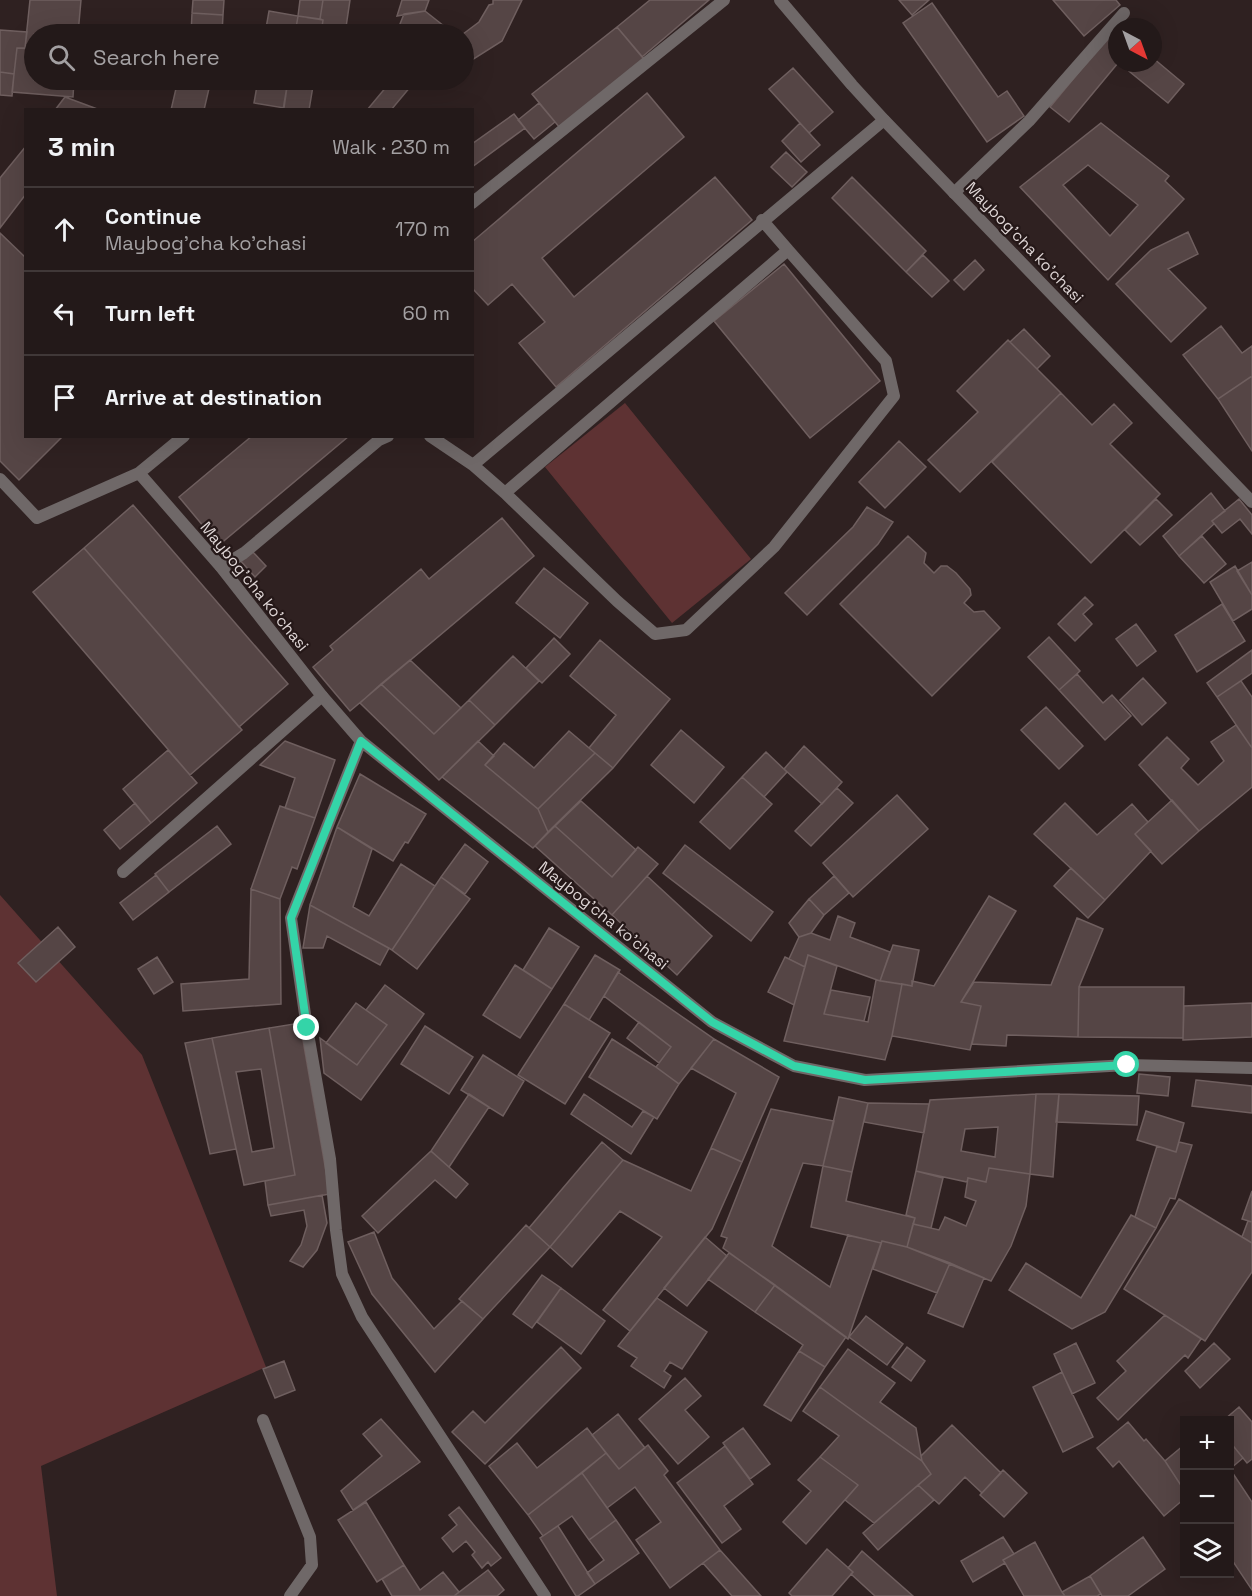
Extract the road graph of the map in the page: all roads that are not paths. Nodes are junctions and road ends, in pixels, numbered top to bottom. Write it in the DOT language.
graph roads {
  1 [pos="724,0"];
  2 [pos="780,0"];
  3 [pos="1124,13"];
  4 [pos="884,120"];
  5 [pos="954,193"];
  6 [pos="474,201"];
  7 [pos="762,220"];
  8 [pos="788,250"];
  9 [pos="181,438"];
  10 [pos="384,438"];
  11 [pos="433,438"];
  12 [pos="473,465"];
  13 [pos="139,473"];
  14 [pos="0,479"];
  15 [pos="505,493"];
  16 [pos="1252,500"];
  17 [pos="221,567"];
  18 [pos="322,696"];
  19 [pos="361,741"];
  20 [pos="123,872"];
  21 [pos="1252,1068"];
  22 [pos="263,1420"];
  23 [pos="290,1596"];
  24 [pos="545,1596"];
  1 -- 6 [label="street"];
  2 -- 4 [label="street, Maybog'cha ko'chasi"];
  3 -- 5 [label="street"];
  4 -- 5 [label="street, Maybog'cha ko'chasi"];
  4 -- 7 [label="street"];
  5 -- 16 [label="street, Maybog'cha ko'chasi"];
  7 -- 8 [label="street"];
  7 -- 12 [label="street"];
  8 -- 15 [label="street"];
  8 -- 15 [label="street"];
  9 -- 13 [label="street"];
  10 -- 17 [label="street"];
  11 -- 12 [label="street"];
  12 -- 15 [label="street"];
  13 -- 14 [label="street"];
  13 -- 17 [label="street, Maybog'cha ko'chasi"];
  17 -- 18 [label="street, Maybog'cha ko'chasi"];
  18 -- 19 [label="street, Maybog'cha ko'chasi"];
  18 -- 20 [label="street"];
  19 -- 21 [label="street, Maybog'cha ko'chasi"];
  19 -- 24 [label="street"];
  22 -- 23 [label="street"];
}
